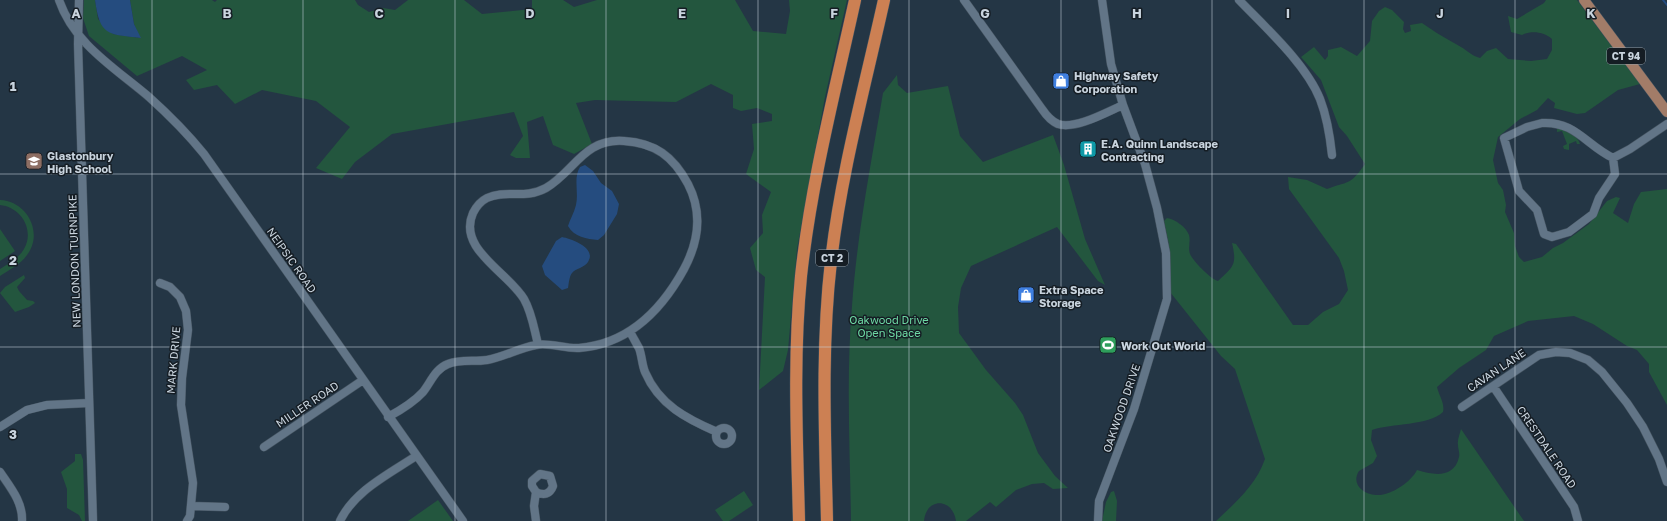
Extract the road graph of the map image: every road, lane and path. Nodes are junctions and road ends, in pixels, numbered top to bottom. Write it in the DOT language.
graph roads {
  1 [pos="59,0"];
  2 [pos="79,0"];
  3 [pos="855,0"];
  4 [pos="884,0"];
  5 [pos="964,0"];
  6 [pos="1102,0"];
  7 [pos="1239,0"];
  8 [pos="1584,0"];
  9 [pos="78,34"];
  10 [pos="1123,105"];
  11 [pos="1667,112"];
  12 [pos="1667,124"];
  13 [pos="1332,156"];
  14 [pos="1613,158"];
  15 [pos="160,283"];
  16 [pos="630,332"];
  17 [pos="538,344"];
  18 [pos="363,380"];
  19 [pos="1493,386"];
  20 [pos="89,403"];
  21 [pos="1462,407"];
  22 [pos="388,417"];
  23 [pos="0,428"];
  24 [pos="717,432"];
  25 [pos="264,446"];
  26 [pos="416,456"];
  27 [pos="0,472"];
  28 [pos="1667,482"];
  29 [pos="536,492"];
  30 [pos="191,506"];
  31 [pos="225,507"];
  32 [pos="22,521"];
  33 [pos="93,521"];
  34 [pos="187,521"];
  35 [pos="340,521"];
  36 [pos="463,521"];
  37 [pos="536,521"];
  38 [pos="798,521"];
  39 [pos="827,521"];
  40 [pos="1098,521"];
  41 [pos="1578,521"];
  1 -- 9 [label="street, NEIPSIC ROAD"];
  2 -- 9 [label="street, NEW LONDON TURNPIKE"];
  3 -- 38 [label="highway, CT 2"];
  4 -- 39 [label="highway, CT 2"];
  5 -- 10 [label="street"];
  6 -- 10 [label="street, OAKWOOD DRIVE"];
  7 -- 13 [label="street"];
  8 -- 11 [label="main road, CT 94"];
  9 -- 18 [label="street, NEIPSIC ROAD"];
  9 -- 20 [label="street, NEW LONDON TURNPIKE"];
  10 -- 40 [label="street, OAKWOOD DRIVE"];
  12 -- 14 [label="street"];
  14 -- 14 [label="street"];
  15 -- 30 [label="street, MARK DRIVE"];
  16 -- 17 [label="street"];
  16 -- 17 [label="street"];
  16 -- 24 [label="street"];
  17 -- 22 [label="street"];
  18 -- 22 [label="street, NEIPSIC ROAD"];
  18 -- 25 [label="street, MILLER ROAD"];
  19 -- 21 [label="street, CAVAN LANE"];
  19 -- 28 [label="street, CAVAN LANE"];
  19 -- 41 [label="street, CRESTDALE ROAD"];
  20 -- 23 [label="street"];
  20 -- 33 [label="street, NEW LONDON TURNPIKE"];
  22 -- 26 [label="street, NEIPSIC ROAD"];
  26 -- 35 [label="street"];
  26 -- 36 [label="street, NEIPSIC ROAD"];
  27 -- 32 [label="street"];
  29 -- 37 [label="street"];
  30 -- 31 [label="street"];
  30 -- 34 [label="street, MARK DRIVE"];
}
